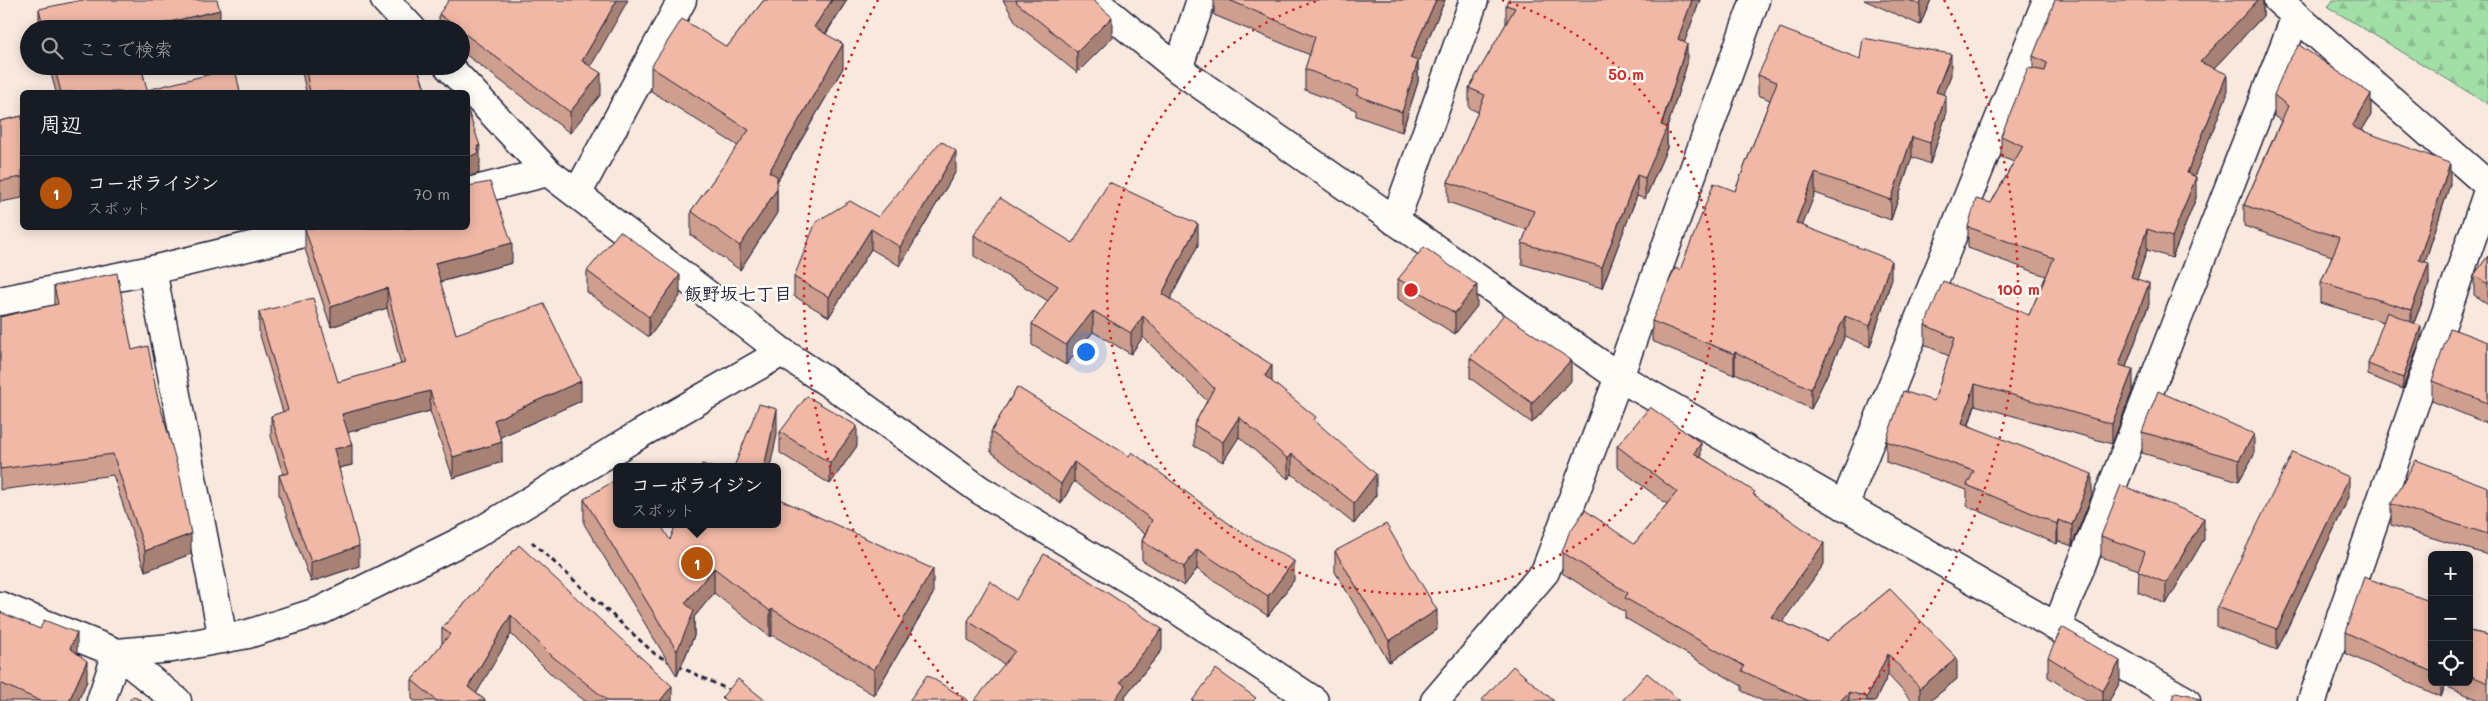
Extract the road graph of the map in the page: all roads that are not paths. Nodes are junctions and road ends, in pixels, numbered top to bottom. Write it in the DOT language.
graph roads {
  1 [pos="385,0"];
  2 [pos="682,0"];
  3 [pos="1094,0"];
  4 [pos="1201,0"];
  5 [pos="1474,0"];
  6 [pos="1756,0"];
  7 [pos="2047,0"];
  8 [pos="2287,8"];
  9 [pos="404,20"];
  10 [pos="1178,69"];
  11 [pos="456,75"];
  12 [pos="548,172"];
  13 [pos="2488,185"];
  14 [pos="2488,191"];
  15 [pos="470,192"];
  16 [pos="576,194"];
  17 [pos="1395,221"];
  18 [pos="317,230"];
  19 [pos="152,270"];
  20 [pos="0,301"];
  21 [pos="782,352"];
  22 [pos="1619,377"];
  23 [pos="1844,506"];
  24 [pos="0,606"];
  25 [pos="2057,627"];
  26 [pos="223,639"];
  27 [pos="117,653"];
  28 [pos="101,701"];
  29 [pos="177,701"];
  30 [pos="1314,701"];
  31 [pos="1435,701"];
  32 [pos="2186,701"];
  33 [pos="2312,701"];
  1 -- 9 [label="street"];
  2 -- 16 [label="street"];
  3 -- 10 [label="street"];
  4 -- 10 [label="street"];
  5 -- 17 [label="street"];
  6 -- 22 [label="street"];
  7 -- 23 [label="street"];
  8 -- 13 [label="street"];
  8 -- 25 [label="street"];
  10 -- 17 [label="street"];
  11 -- 12 [label="street"];
  12 -- 15 [label="street"];
  12 -- 16 [label="street"];
  14 -- 33 [label="street"];
  16 -- 21 [label="street"];
  17 -- 22 [label="street"];
  18 -- 19 [label="street"];
  19 -- 20 [label="street"];
  19 -- 26 [label="street"];
  21 -- 26 [label="street"];
  21 -- 30 [label="street"];
  22 -- 23 [label="street"];
  22 -- 31 [label="street"];
  23 -- 25 [label="street"];
  24 -- 27 [label="street"];
  25 -- 32 [label="street"];
  26 -- 27 [label="street"];
  27 -- 28 [label="street"];
  27 -- 29 [label="street"];
}
